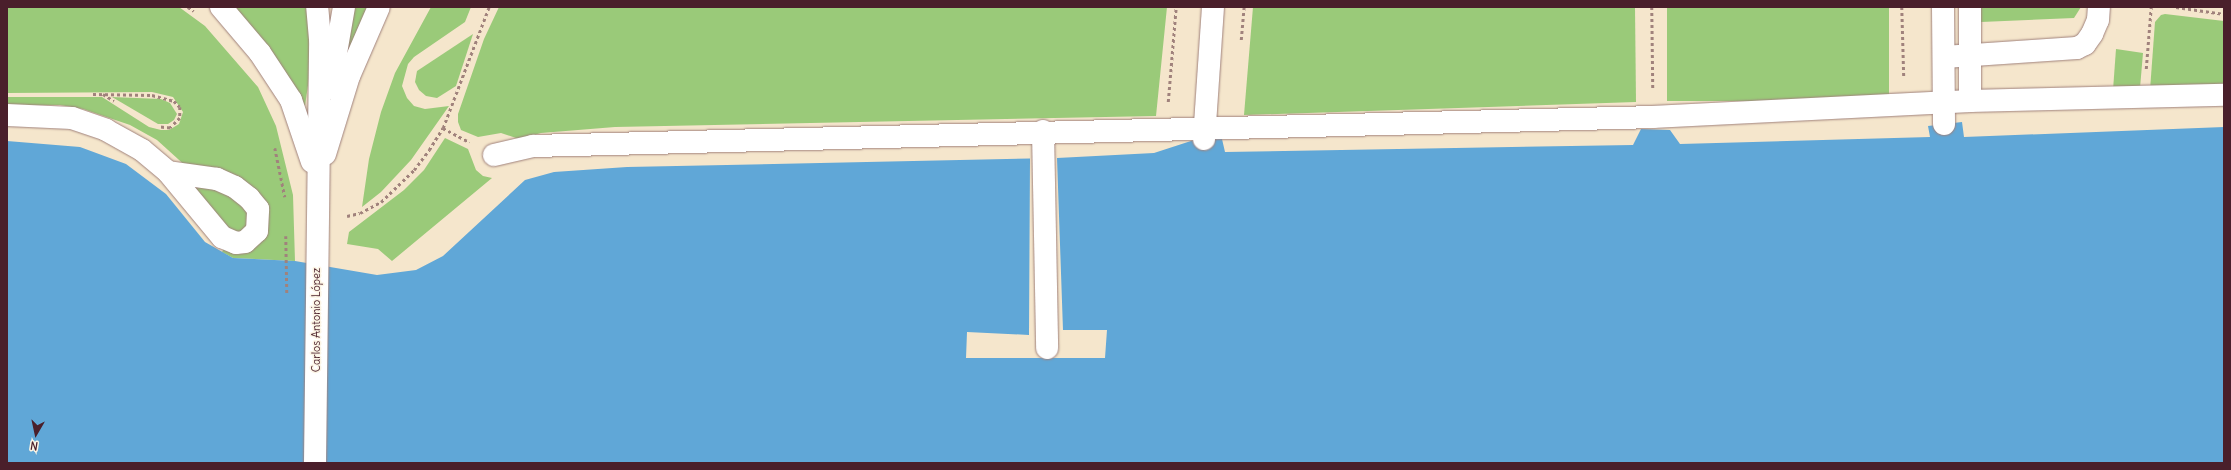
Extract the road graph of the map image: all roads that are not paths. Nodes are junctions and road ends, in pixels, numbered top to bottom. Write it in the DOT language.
graph roads {
  1 [pos="221,7"];
  2 [pos="317,7"];
  3 [pos="344,7"];
  4 [pos="379,7"];
  5 [pos="1213,7"];
  6 [pos="1943,7"];
  7 [pos="1970,7"];
  8 [pos="2099,7"];
  9 [pos="1970,56"];
  10 [pos="1944,57"];
  11 [pos="2224,95"];
  12 [pos="1970,101"];
  13 [pos="1945,102"];
  14 [pos="7,115"];
  15 [pos="1944,124"];
  16 [pos="1043,131"];
  17 [pos="1204,133"];
  18 [pos="494,155"];
  19 [pos="168,172"];
  20 [pos="318,178"];
  21 [pos="1047,348"];
  22 [pos="315,463"];
  1 -- 20 [label="street"];
  2 -- 20 [label="street"];
  3 -- 20 [label="street"];
  4 -- 20 [label="street"];
  5 -- 17 [label="street"];
  6 -- 10 [label="street"];
  7 -- 9 [label="street"];
  8 -- 9 [label="street"];
  9 -- 10 [label="street"];
  9 -- 12 [label="street"];
  10 -- 13 [label="street"];
  11 -- 12 [label="street"];
  12 -- 13 [label="street"];
  13 -- 15 [label="street"];
  13 -- 17 [label="street"];
  14 -- 19 [label="street"];
  16 -- 17 [label="street"];
  16 -- 18 [label="street"];
  16 -- 21 [label="street"];
  20 -- 22 [label="street, Carlos Antonio López"];
}
